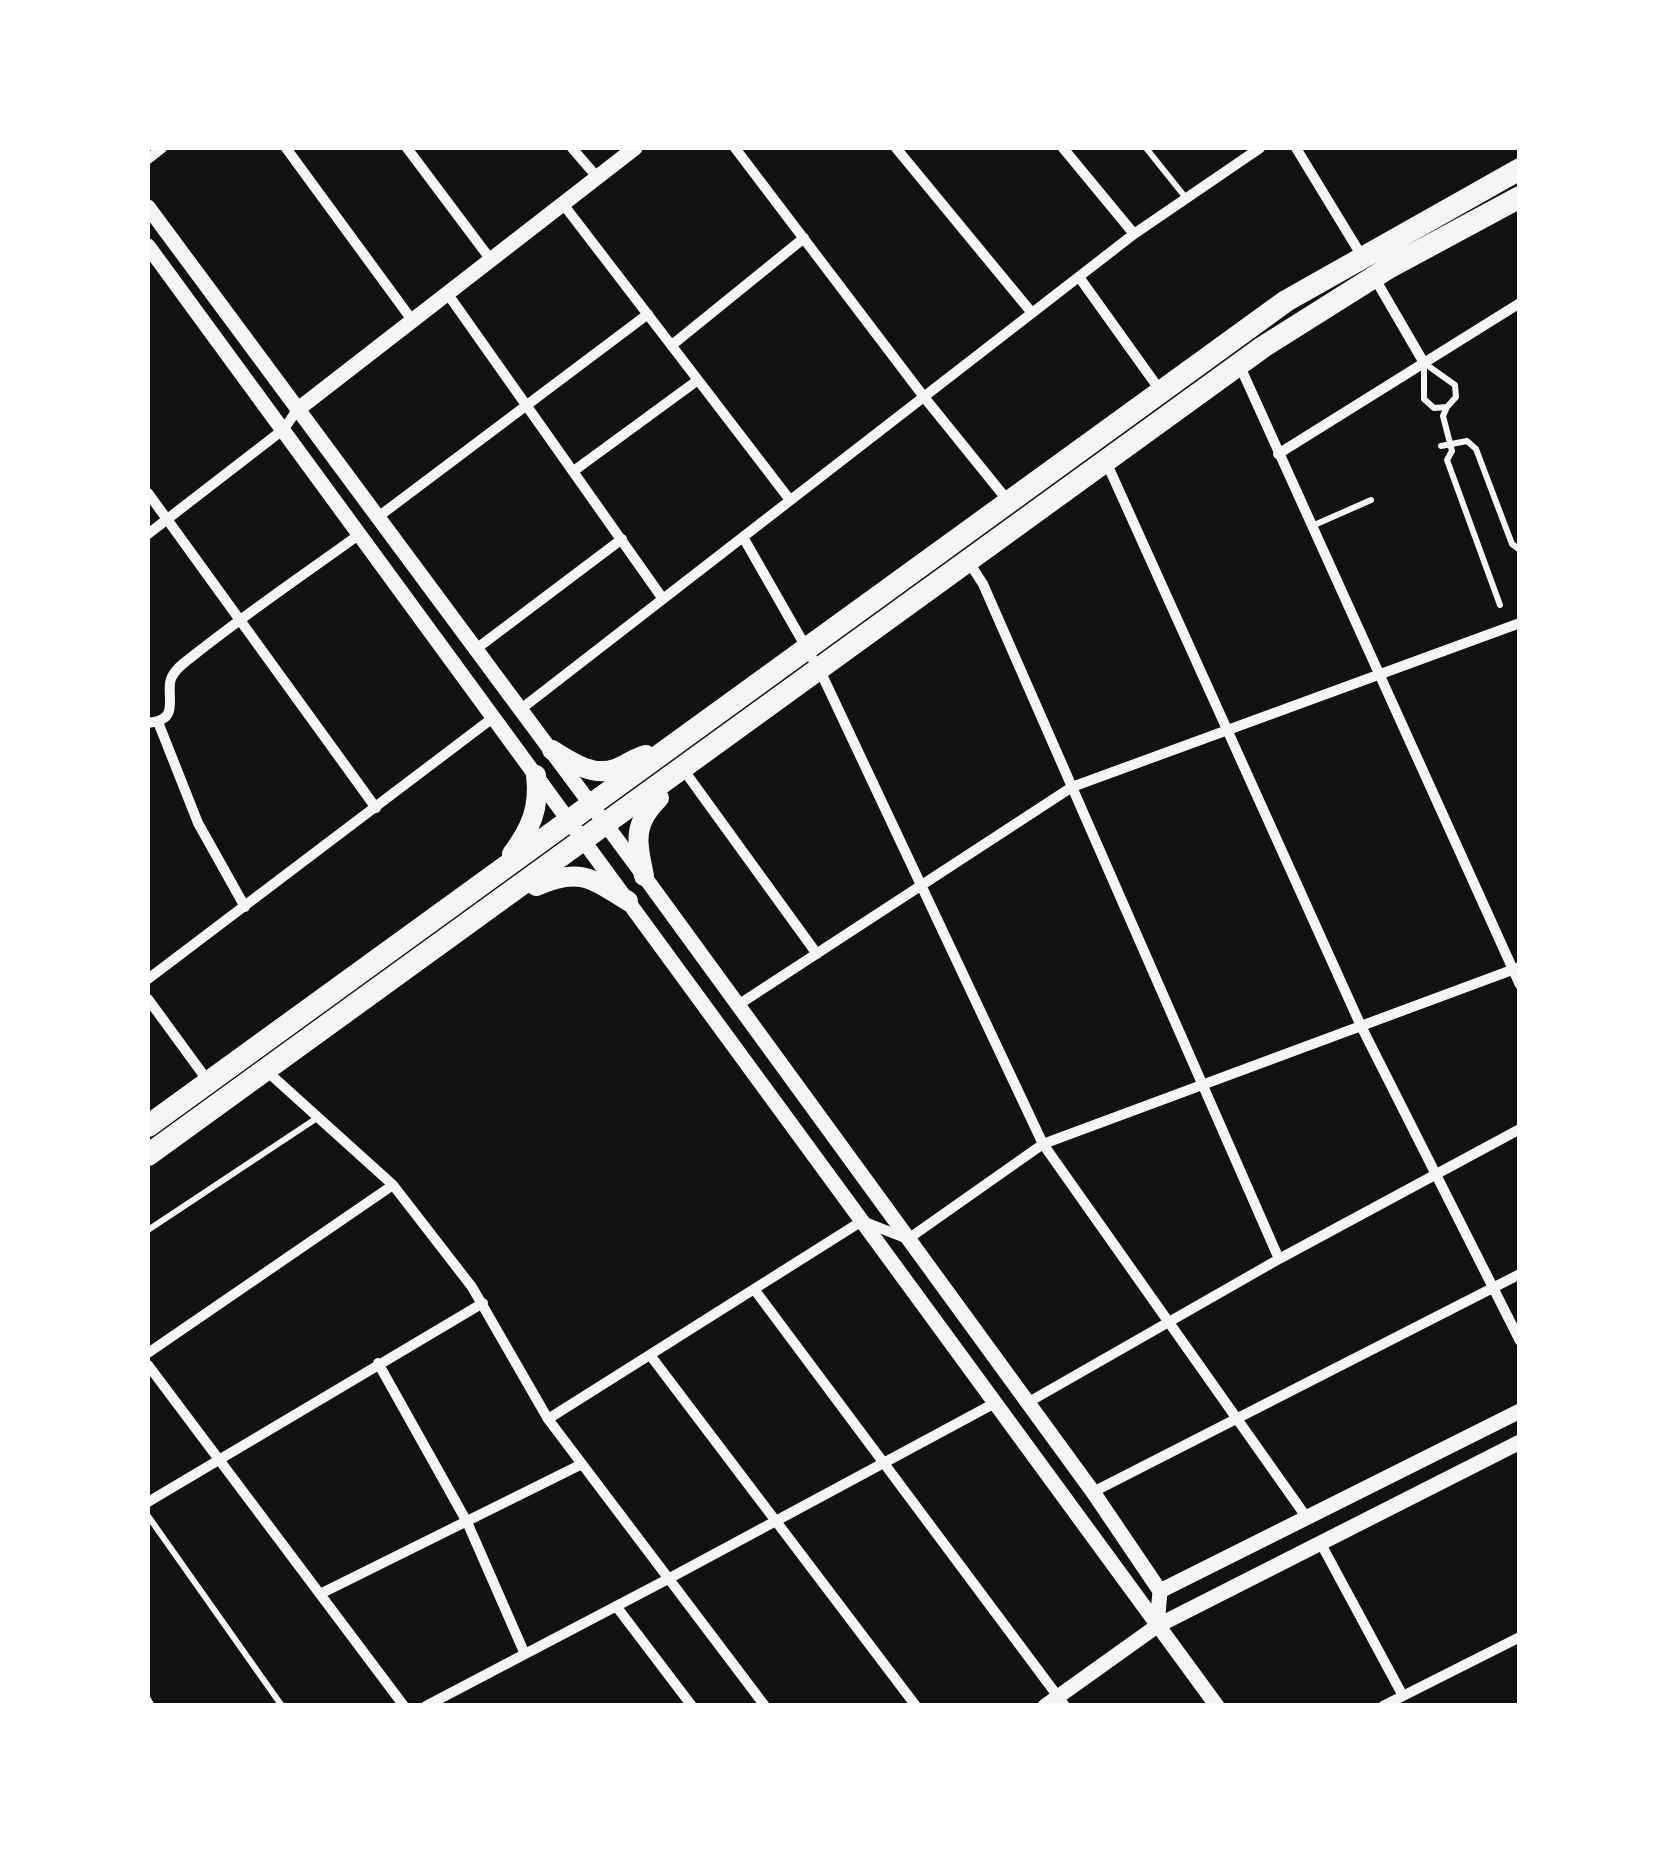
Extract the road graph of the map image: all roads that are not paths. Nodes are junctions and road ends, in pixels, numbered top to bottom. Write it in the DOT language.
graph roads {
  1 [pos="162,148"];
  2 [pos="286,148"];
  3 [pos="406,148"];
  4 [pos="572,148"];
  5 [pos="635,148"];
  6 [pos="735,148"];
  7 [pos="896,148"];
  8 [pos="1063,148"];
  9 [pos="1146,148"];
  10 [pos="1260,148"];
  11 [pos="1296,148"];
  12 [pos="148,159"];
  13 [pos="1520,165"];
  14 [pos="597,177"];
  15 [pos="1186,198"];
  16 [pos="1520,200"];
  17 [pos="563,204"];
  18 [pos="148,207"];
  19 [pos="1134,234"];
  20 [pos="804,238"];
  21 [pos="148,246"];
  22 [pos="1358,250"];
  23 [pos="491,260"];
  24 [pos="1078,277"];
  25 [pos="1378,282"];
  26 [pos="447,293"];
  27 [pos="1520,303"];
  28 [pos="1032,313"];
  29 [pos="648,314"];
  30 [pos="412,320"];
  31 [pos="672,346"];
  32 [pos="1424,363"];
  33 [pos="1242,373"];
  34 [pos="698,380"];
  35 [pos="1156,386"];
  36 [pos="924,397"];
  37 [pos="527,404"];
  38 [pos="1447,407"];
  39 [pos="297,410"];
  40 [pos="284,429"];
  41 [pos="1445,445"];
  42 [pos="1278,454"];
  43 [pos="1108,466"];
  44 [pos="575,470"];
  45 [pos="148,492"];
  46 [pos="1004,496"];
  47 [pos="790,500"];
  48 [pos="1371,500"];
  49 [pos="378,518"];
  50 [pos="166,520"];
  51 [pos="1310,526"];
  52 [pos="148,534"];
  53 [pos="360,534"];
  54 [pos="743,537"];
  55 [pos="622,538"];
  56 [pos="1520,550"];
  57 [pos="972,567"];
  58 [pos="663,599"];
  59 [pos="1500,605"];
  60 [pos="239,620"];
  61 [pos="1520,623"];
  62 [pos="802,641"];
  63 [pos="476,650"];
  64 [pos="1378,675"];
  65 [pos="823,677"];
  66 [pos="521,709"];
  67 [pos="494,717"];
  68 [pos="153,722"];
  69 [pos="1226,731"];
  70 [pos="552,750"];
  71 [pos="646,755"];
  72 [pos="536,775"];
  73 [pos="688,776"];
  74 [pos="1072,787"];
  75 [pos="586,799"];
  76 [pos="658,799"];
  77 [pos="376,808"];
  78 [pos="566,814"];
  79 [pos="611,833"];
  80 [pos="590,848"];
  81 [pos="512,854"];
  82 [pos="644,876"];
  83 [pos="536,886"];
  84 [pos="921,886"];
  85 [pos="628,901"];
  86 [pos="245,907"];
  87 [pos="817,954"];
  88 [pos="1516,969"];
  89 [pos="148,979"];
  90 [pos="1520,984"];
  91 [pos="148,999"];
  92 [pos="738,1005"];
  93 [pos="1360,1026"];
  94 [pos="270,1074"];
  95 [pos="205,1076"];
  96 [pos="1202,1085"];
  97 [pos="317,1118"];
  98 [pos="148,1122"];
  99 [pos="1520,1128"];
  100 [pos="1042,1144"];
  101 [pos="148,1155"];
  102 [pos="148,1165"];
  103 [pos="1434,1173"];
  104 [pos="393,1185"];
  105 [pos="862,1221"];
  106 [pos="148,1230"];
  107 [pos="908,1239"];
  108 [pos="1278,1259"];
  109 [pos="1520,1274"];
  110 [pos="1493,1288"];
  111 [pos="754,1290"];
  112 [pos="482,1303"];
  113 [pos="1168,1321"];
  114 [pos="1520,1341"];
  115 [pos="148,1353"];
  116 [pos="650,1355"];
  117 [pos="378,1363"];
  118 [pos="148,1365"];
  119 [pos="995,1403"];
  120 [pos="1028,1403"];
  121 [pos="1520,1411"];
  122 [pos="1237,1418"];
  123 [pos="548,1419"];
  124 [pos="1520,1442"];
  125 [pos="219,1458"];
  126 [pos="582,1464"];
  127 [pos="884,1464"];
  128 [pos="1093,1492"];
  129 [pos="148,1502"];
  130 [pos="148,1516"];
  131 [pos="1307,1518"];
  132 [pos="467,1522"];
  133 [pos="776,1522"];
  134 [pos="1320,1542"];
  135 [pos="668,1580"];
  136 [pos="1160,1592"];
  137 [pos="322,1593"];
  138 [pos="616,1606"];
  139 [pos="1157,1626"];
  140 [pos="1520,1637"];
  141 [pos="524,1652"];
  142 [pos="1402,1696"];
  143 [pos="148,1699"];
  144 [pos="1056,1702"];
  145 [pos="152,1706"];
  146 [pos="282,1706"];
  147 [pos="404,1706"];
  148 [pos="426,1706"];
  149 [pos="692,1706"];
  150 [pos="764,1706"];
  151 [pos="916,1706"];
  152 [pos="1217,1706"];
  153 [pos="1383,1706"];
  1 -- 12 [label="street"];
  2 -- 30 [label="street"];
  3 -- 23 [label="street"];
  4 -- 14 [label="street"];
  5 -- 14 [label="street"];
  6 -- 20 [label="street"];
  7 -- 28 [label="street"];
  8 -- 19 [label="street"];
  9 -- 15 [label="lane"];
  10 -- 15 [label="street"];
  11 -- 22 [label="street"];
  13 -- 22 [label="main road"];
  13 -- 98 [label="highway"];
  14 -- 17 [label="street"];
  15 -- 19 [label="street"];
  16 -- 25 [label="main road"];
  16 -- 101 [label="highway"];
  17 -- 23 [label="street"];
  17 -- 29 [label="street"];
  18 -- 39 [label="street"];
  19 -- 24 [label="street"];
  20 -- 31 [label="street"];
  20 -- 36 [label="street"];
  21 -- 40 [label="street"];
  22 -- 25 [label="street"];
  22 -- 35 [label="main road"];
  23 -- 26 [label="street"];
  24 -- 28 [label="street"];
  24 -- 35 [label="street"];
  25 -- 32 [label="street"];
  25 -- 33 [label="main road"];
  26 -- 30 [label="street"];
  26 -- 37 [label="street"];
  27 -- 32 [label="street"];
  28 -- 36 [label="street"];
  29 -- 31 [label="street"];
  29 -- 37 [label="street"];
  30 -- 39 [label="street"];
  31 -- 34 [label="street"];
  32 -- 38 [label="lane"];
  32 -- 38 [label="lane"];
  32 -- 42 [label="street"];
  33 -- 42 [label="street"];
  33 -- 43 [label="main road"];
  34 -- 44 [label="street"];
  34 -- 47 [label="street"];
  35 -- 46 [label="main road"];
  36 -- 46 [label="street"];
  36 -- 47 [label="street"];
  37 -- 44 [label="street"];
  37 -- 49 [label="street"];
  38 -- 41 [label="lane"];
  39 -- 40 [label="street"];
  39 -- 49 [label="street"];
  40 -- 50 [label="street"];
  40 -- 53 [label="street"];
  41 -- 56 [label="lane"];
  41 -- 59 [label="lane"];
  42 -- 51 [label="street"];
  43 -- 57 [label="main road"];
  43 -- 69 [label="street"];
  44 -- 55 [label="street"];
  45 -- 50 [label="street"];
  46 -- 62 [label="main road"];
  47 -- 54 [label="street"];
  48 -- 51 [label="lane"];
  49 -- 63 [label="street"];
  50 -- 52 [label="street"];
  50 -- 60 [label="street"];
  51 -- 64 [label="street"];
  53 -- 60 [label="street"];
  53 -- 67 [label="street"];
  54 -- 58 [label="street"];
  54 -- 62 [label="street"];
  55 -- 58 [label="street"];
  55 -- 63 [label="street"];
  57 -- 65 [label="main road"];
  57 -- 74 [label="street"];
  58 -- 66 [label="street"];
  60 -- 68 [label="street"];
  60 -- 77 [label="street"];
  61 -- 64 [label="street"];
  62 -- 65 [label="street"];
  62 -- 71 [label="main road"];
  63 -- 66 [label="street"];
  64 -- 69 [label="street"];
  64 -- 88 [label="street"];
  65 -- 73 [label="main road"];
  65 -- 84 [label="street"];
  66 -- 70 [label="street"];
  67 -- 72 [label="street"];
  67 -- 77 [label="street"];
  68 -- 86 [label="street"];
  69 -- 74 [label="street"];
  69 -- 93 [label="street"];
  70 -- 71 [label="main road"];
  70 -- 75 [label="street"];
  71 -- 75 [label="main road"];
  72 -- 78 [label="street"];
  72 -- 81 [label="main road"];
  73 -- 76 [label="main road"];
  73 -- 87 [label="street"];
  74 -- 84 [label="street"];
  74 -- 96 [label="street"];
  75 -- 78 [label="main road"];
  75 -- 79 [label="street"];
  76 -- 79 [label="main road"];
  76 -- 82 [label="main road"];
  77 -- 86 [label="street"];
  78 -- 80 [label="street"];
  78 -- 81 [label="main road"];
  79 -- 80 [label="main road"];
  79 -- 82 [label="street"];
  80 -- 83 [label="main road"];
  80 -- 85 [label="street"];
  81 -- 95 [label="main road"];
  82 -- 92 [label="street"];
  83 -- 85 [label="main road"];
  83 -- 94 [label="main road"];
  84 -- 87 [label="street"];
  84 -- 100 [label="street"];
  85 -- 105 [label="street"];
  86 -- 89 [label="street"];
  87 -- 92 [label="street"];
  88 -- 90 [label="street"];
  88 -- 93 [label="street"];
  91 -- 95 [label="street"];
  92 -- 107 [label="street"];
  93 -- 96 [label="street"];
  93 -- 103 [label="street"];
  94 -- 97 [label="street"];
  94 -- 102 [label="main road"];
  95 -- 98 [label="main road"];
  96 -- 100 [label="street"];
  96 -- 108 [label="street"];
  97 -- 104 [label="street"];
  97 -- 106 [label="lane"];
  99 -- 103 [label="street"];
  100 -- 107 [label="street"];
  100 -- 113 [label="street"];
  103 -- 108 [label="street"];
  103 -- 110 [label="street"];
  104 -- 112 [label="street"];
  104 -- 115 [label="street"];
  105 -- 107 [label="street"];
  105 -- 111 [label="street"];
  105 -- 119 [label="street"];
  107 -- 120 [label="street"];
  108 -- 113 [label="street"];
  109 -- 110 [label="street"];
  110 -- 114 [label="street"];
  110 -- 122 [label="street"];
  111 -- 116 [label="street"];
  111 -- 127 [label="street"];
  112 -- 117 [label="street"];
  112 -- 123 [label="street"];
  113 -- 120 [label="street"];
  113 -- 122 [label="street"];
  116 -- 123 [label="street"];
  116 -- 133 [label="street"];
  117 -- 125 [label="street"];
  117 -- 132 [label="street"];
  118 -- 125 [label="street"];
  119 -- 127 [label="street"];
  119 -- 139 [label="street"];
  120 -- 128 [label="street"];
  121 -- 131 [label="street"];
  122 -- 128 [label="street"];
  122 -- 131 [label="street"];
  123 -- 126 [label="street"];
  124 -- 134 [label="street"];
  125 -- 129 [label="street"];
  125 -- 137 [label="street"];
  126 -- 132 [label="street"];
  126 -- 135 [label="street"];
  127 -- 133 [label="street"];
  127 -- 144 [label="street"];
  128 -- 136 [label="street"];
  130 -- 146 [label="lane"];
  131 -- 136 [label="street"];
  132 -- 137 [label="street"];
  132 -- 141 [label="street"];
  133 -- 135 [label="street"];
  133 -- 151 [label="street"];
  134 -- 139 [label="street"];
  134 -- 142 [label="street"];
  135 -- 138 [label="street"];
  135 -- 150 [label="street"];
  136 -- 139 [label="street"];
  137 -- 147 [label="street"];
  138 -- 141 [label="street"];
  138 -- 149 [label="street"];
  139 -- 144 [label="street"];
  139 -- 152 [label="street"];
  140 -- 142 [label="street"];
  141 -- 148 [label="street"];
  142 -- 153 [label="street"];
  143 -- 145 [label="lane"];
}
